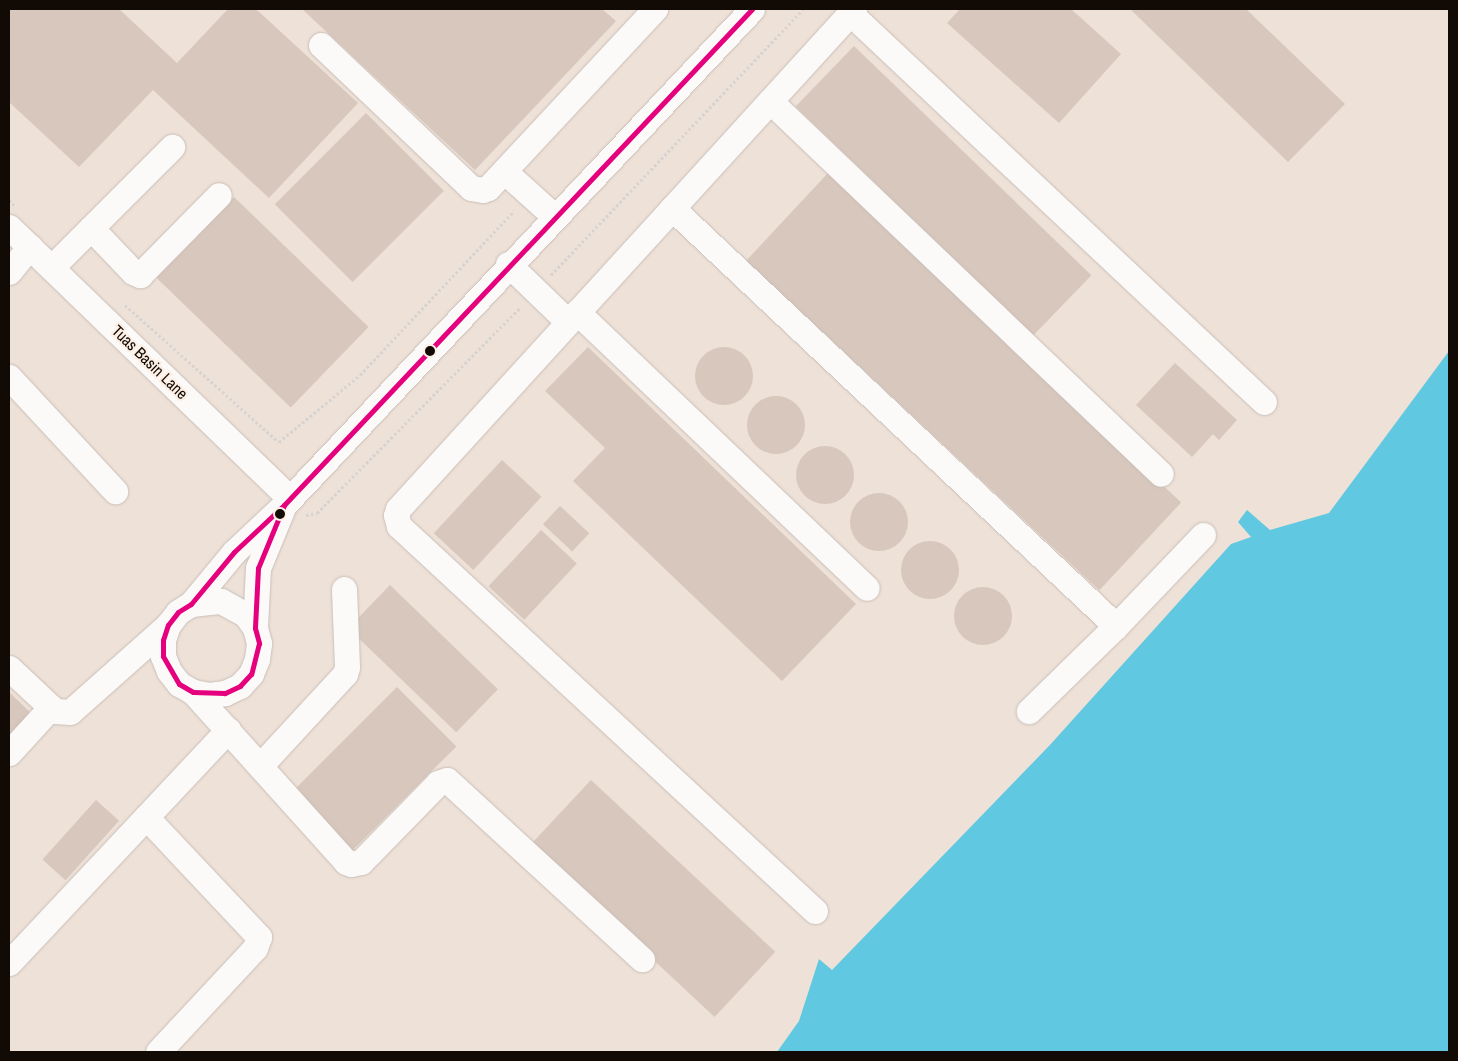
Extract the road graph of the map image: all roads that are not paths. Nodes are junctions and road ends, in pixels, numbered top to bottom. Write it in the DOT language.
graph roads {
  1 [pos="655,9"];
  2 [pos="752,9"];
  3 [pos="852,11"];
  4 [pos="322,45"];
  5 [pos="770,101"];
  6 [pos="172,147"];
  7 [pos="504,171"];
  8 [pos="219,195"];
  9 [pos="672,208"];
  10 [pos="12,217"];
  11 [pos="555,217"];
  12 [pos="91,228"];
  13 [pos="30,246"];
  14 [pos="508,264"];
  15 [pos="52,267"];
  16 [pos="9,272"];
  17 [pos="572,317"];
  18 [pos="9,377"];
  19 [pos="1264,402"];
  20 [pos="1161,474"];
  21 [pos="115,491"];
  22 [pos="287,501"];
  23 [pos="1203,535"];
  24 [pos="867,588"];
  25 [pos="344,589"];
  26 [pos="191,604"];
  27 [pos="168,625"];
  28 [pos="1116,626"];
  29 [pos="254,628"];
  30 [pos="9,668"];
  31 [pos="193,692"];
  32 [pos="51,707"];
  33 [pos="1029,711"];
  34 [pos="228,730"];
  35 [pos="9,753"];
  36 [pos="260,766"];
  37 [pos="146,817"];
  38 [pos="815,911"];
  39 [pos="642,959"];
  40 [pos="9,963"];
  41 [pos="158,1052"];
  1 -- 7 [label="street"];
  2 -- 11 [label="street"];
  3 -- 5 [label="street"];
  3 -- 19 [label="street"];
  4 -- 7 [label="street"];
  5 -- 9 [label="street"];
  5 -- 20 [label="street"];
  6 -- 12 [label="street"];
  7 -- 11 [label="street"];
  8 -- 12 [label="street"];
  9 -- 17 [label="street"];
  9 -- 28 [label="street"];
  10 -- 13 [label="street, Tuas Basin Lane"];
  11 -- 14 [label="street"];
  12 -- 15 [label="street"];
  13 -- 15 [label="street, Tuas Basin Lane"];
  13 -- 16 [label="street"];
  14 -- 17 [label="street"];
  14 -- 22 [label="street"];
  15 -- 22 [label="street, Tuas Basin Lane"];
  17 -- 24 [label="street"];
  17 -- 38 [label="street"];
  18 -- 21 [label="street"];
  22 -- 26 [label="street"];
  22 -- 29 [label="street"];
  23 -- 28 [label="street"];
  25 -- 36 [label="street"];
  26 -- 27 [label="street"];
  26 -- 29 [label="street"];
  27 -- 31 [label="street"];
  27 -- 32 [label="street"];
  28 -- 33 [label="street"];
  29 -- 31 [label="street"];
  30 -- 32 [label="street"];
  31 -- 34 [label="street"];
  32 -- 35 [label="street"];
  34 -- 36 [label="street"];
  34 -- 37 [label="street"];
  36 -- 39 [label="street"];
  37 -- 40 [label="street"];
  37 -- 41 [label="street"];
}
